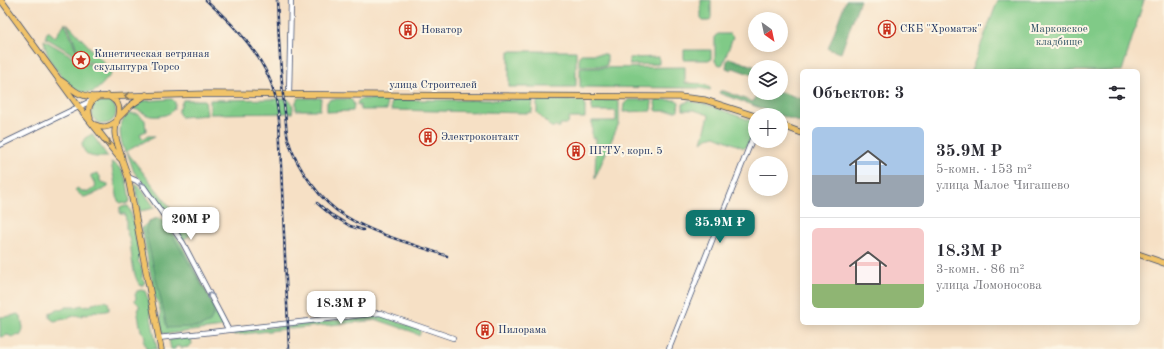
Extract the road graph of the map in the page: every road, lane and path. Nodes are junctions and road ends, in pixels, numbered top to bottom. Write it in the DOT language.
graph roads {
  1 [pos="1,0"];
  2 [pos="291,0"];
  3 [pos="60,80"];
  4 [pos="147,95"];
  5 [pos="289,95"];
  6 [pos="107,96"];
  7 [pos="97,98"];
  8 [pos="79,107"];
  9 [pos="748,114"];
  10 [pos="90,120"];
  11 [pos="116,121"];
  12 [pos="94,125"];
  13 [pos="788,128"];
  14 [pos="800,132"];
  15 [pos="0,145"];
  16 [pos="749,148"];
  17 [pos="122,160"];
  18 [pos="128,177"];
  19 [pos="1140,255"];
  20 [pos="1164,263"];
  21 [pos="228,329"];
  22 [pos="158,338"];
  23 [pos="453,338"];
  24 [pos="161,349"];
  25 [pos="669,349"];
  1 -- 3 [label="main road"];
  2 -- 5 [label="street"];
  3 -- 7 [label="main road"];
  3 -- 8 [label="main road"];
  4 -- 5 [label="main road, улица Строителей"];
  4 -- 6 [label="main road, улица Строителей, one-way"];
  4 -- 11 [label="main road"];
  5 -- 9 [label="main road, улица Строителей"];
  6 -- 7 [label="main road"];
  6 -- 11 [label="main road"];
  7 -- 8 [label="street"];
  7 -- 10 [label="main road"];
  8 -- 10 [label="main road"];
  8 -- 15 [label="street"];
  10 -- 12 [label="main road"];
  11 -- 12 [label="main road"];
  11 -- 17 [label="main road"];
  12 -- 17 [label="main road, one-way"];
  13 -- 14 [label="main road"];
  16 -- 25 [label="street"];
  17 -- 18 [label="main road"];
  21 -- 18 [label="street, one-way"];
  18 -- 22 [label="main road"];
  19 -- 20 [label="main road"];
  21 -- 22 [label="street"];
  21 -- 23 [label="street"];
  22 -- 24 [label="main road"];
}
